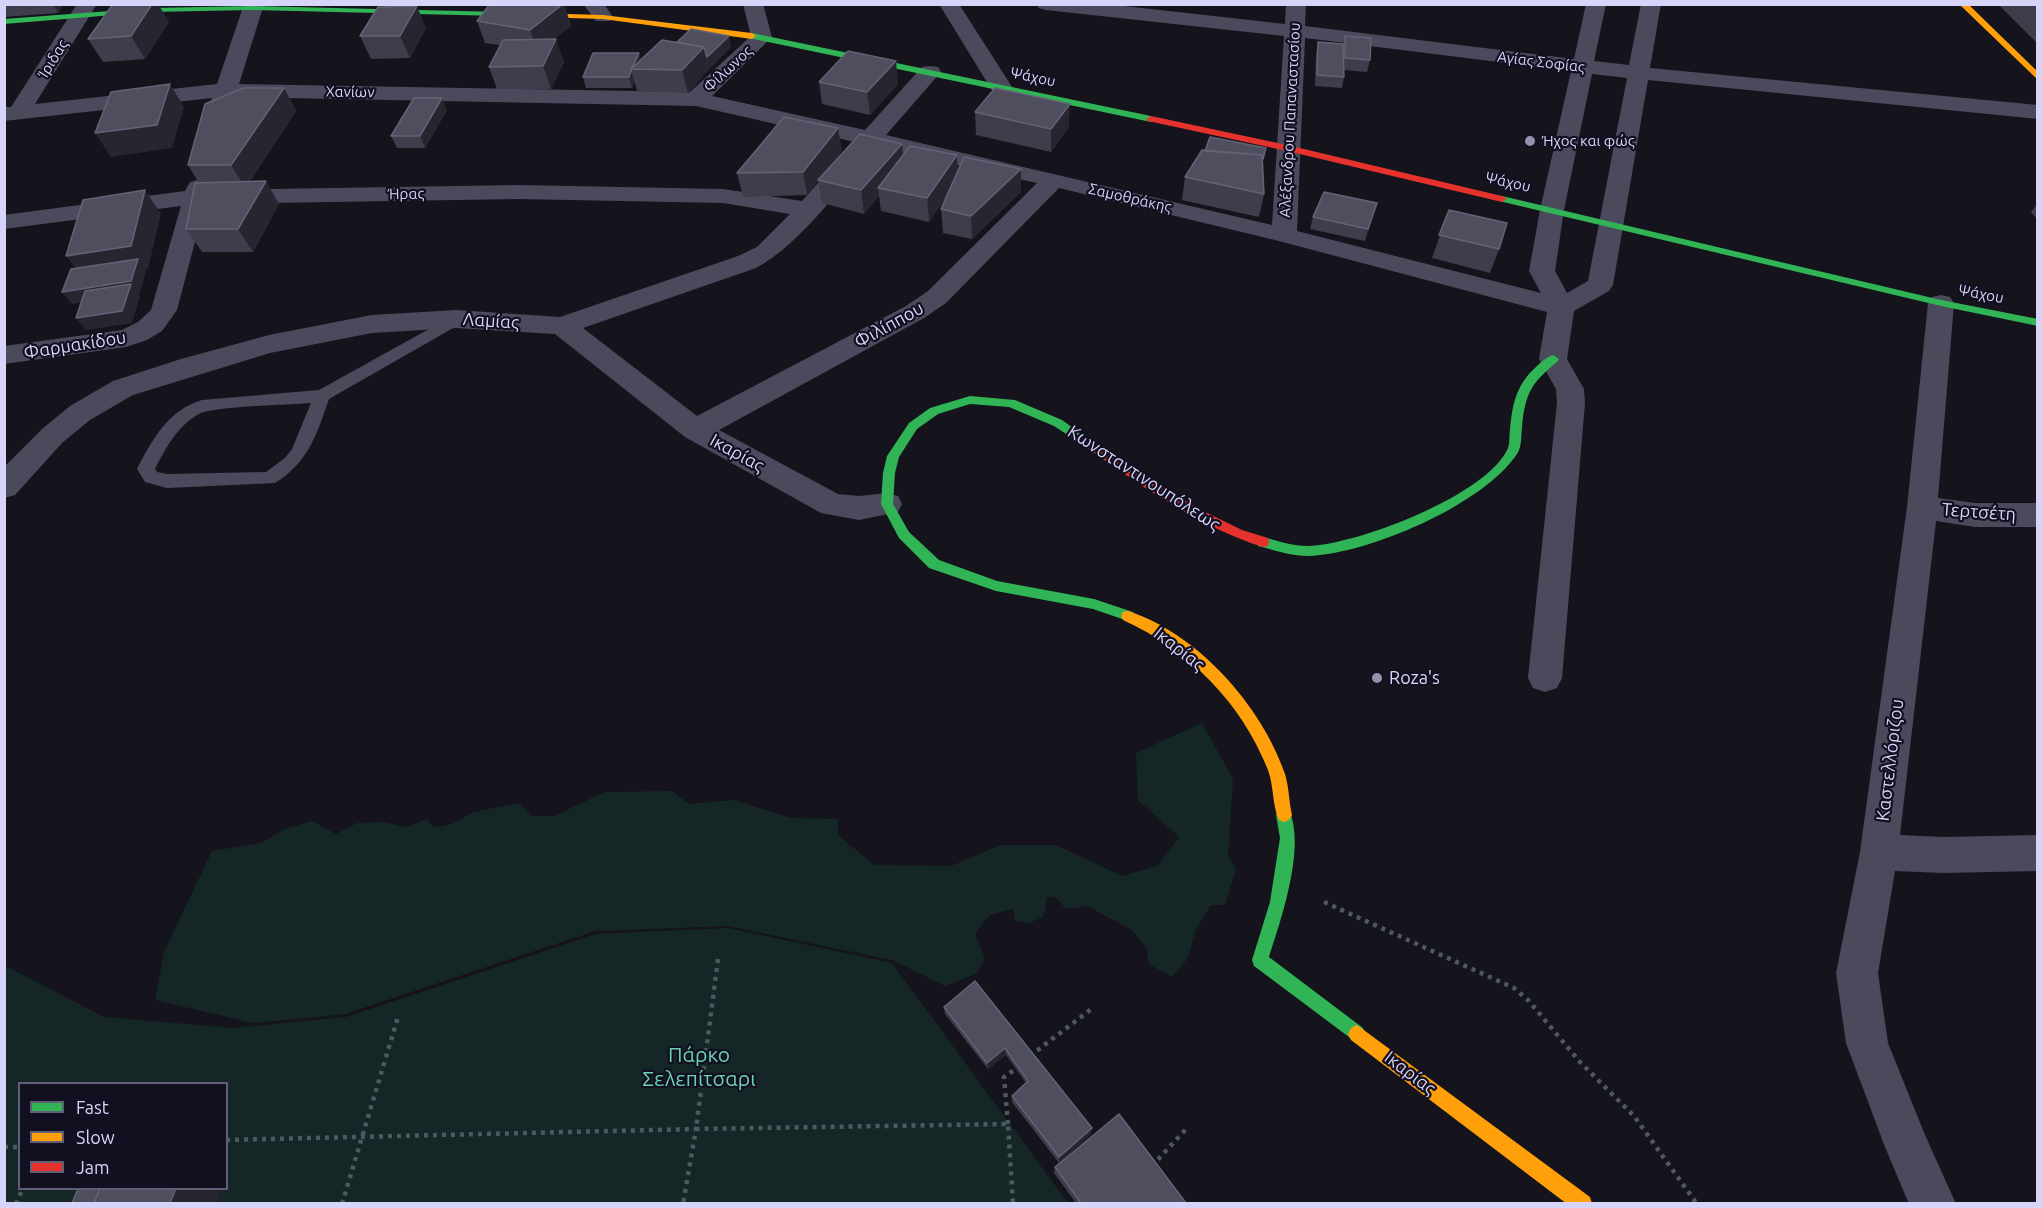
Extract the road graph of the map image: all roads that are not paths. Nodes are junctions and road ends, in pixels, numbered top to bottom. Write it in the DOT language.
graph roads {
  1 [pos="753,4"];
  2 [pos="950,4"];
  3 [pos="1046,4"];
  4 [pos="1296,4"];
  5 [pos="1596,4"];
  6 [pos="1651,4"];
  7 [pos="1962,4"];
  8 [pos="253,6"];
  9 [pos="84,9"];
  10 [pos="598,11"];
  11 [pos="4,22"];
  12 [pos="1294,31"];
  13 [pos="762,38"];
  14 [pos="1584,67"];
  15 [pos="930,72"];
  16 [pos="1640,73"];
  17 [pos="2037,77"];
  18 [pos="1001,87"];
  19 [pos="224,90"];
  20 [pos="696,99"];
  21 [pos="2037,112"];
  22 [pos="11,114"];
  23 [pos="212,133"];
  24 [pos="868,139"];
  25 [pos="1287,148"];
  26 [pos="204,165"];
  27 [pos="1054,180"];
  28 [pos="195,197"];
  29 [pos="807,209"];
  30 [pos="1552,210"];
  31 [pos="4,222"];
  32 [pos="1613,224"];
  33 [pos="1284,235"];
  34 [pos="1941,303"];
  35 [pos="1561,307"];
  36 [pos="456,319"];
  37 [pos="2037,323"];
  38 [pos="562,326"];
  39 [pos="4,356"];
  40 [pos="1553,359"];
  41 [pos="322,396"];
  42 [pos="695,430"];
  43 [pos="4,487"];
  44 [pos="887,504"];
  45 [pos="1922,507"];
  46 [pos="2037,515"];
  47 [pos="1545,678"];
  48 [pos="1879,852"];
  49 [pos="2037,853"];
  50 [pos="1583,1203"];
  51 [pos="1933,1203"];
  1 -- 13 [label="street, Φίλωνος"];
  2 -- 18 [label="street"];
  3 -- 12 [label="street, Αγίας Σοφίας"];
  4 -- 12 [label="street, Αλέξανδρου Παπαναστασίου"];
  5 -- 14 [label="street"];
  6 -- 16 [label="street"];
  7 -- 17 [label="street"];
  8 -- 9 [label="street, Ψάχου"];
  8 -- 10 [label="street, Ψάχου"];
  8 -- 19 [label="street"];
  9 -- 11 [label="street, Ψάχου"];
  9 -- 22 [label="street, Ίριδας"];
  10 -- 13 [label="street, Ψάχου"];
  12 -- 14 [label="street, Αγίας Σοφίας"];
  12 -- 25 [label="street, Αλέξανδρου Παπαναστασίου"];
  13 -- 15 [label="street, Ψάχου"];
  13 -- 20 [label="street, Φίλωνος"];
  14 -- 16 [label="street, Αγίας Σοφίας"];
  14 -- 30 [label="street"];
  15 -- 18 [label="street, Ψάχου"];
  15 -- 24 [label="street, Λαμίας"];
  16 -- 21 [label="street, Αγίας Σοφίας"];
  16 -- 32 [label="street"];
  18 -- 25 [label="street, Ψάχου"];
  19 -- 20 [label="street, Χανίων"];
  19 -- 22 [label="street, Χανίων"];
  19 -- 23 [label="street"];
  20 -- 24 [label="street, Σαμοθράκης"];
  24 -- 27 [label="street, Σαμοθράκης"];
  24 -- 29 [label="street, Λαμίας"];
  25 -- 30 [label="street, Ψάχου"];
  25 -- 33 [label="street, Αλέξανδρου Παπαναστασίου"];
  26 -- 28 [label="street"];
  27 -- 33 [label="street, Σαμοθράκης"];
  27 -- 42 [label="street, Φιλίππου"];
  28 -- 29 [label="street, Ήρας"];
  28 -- 31 [label="street, Ήρας"];
  28 -- 39 [label="street, Φαρμακίδου"];
  29 -- 38 [label="street, Λαμίας"];
  30 -- 32 [label="street, Ψάχου"];
  30 -- 35 [label="street"];
  32 -- 34 [label="street, Ψάχου"];
  32 -- 35 [label="street"];
  33 -- 35 [label="street, Σαμοθράκης"];
  34 -- 37 [label="street, Ψάχου"];
  34 -- 45 [label="street, Καστελλόριζου"];
  35 -- 40 [label="street"];
  36 -- 38 [label="street, Λαμίας"];
  36 -- 41 [label="lane"];
  36 -- 43 [label="street, Λαμίας"];
  38 -- 42 [label="street, Ικαρίας"];
  40 -- 44 [label="street, Κωνσταντινουπόλεως"];
  40 -- 47 [label="street"];
  41 -- 41 [label="lane"];
  42 -- 44 [label="street, Ικαρίας"];
  44 -- 50 [label="street, Ικαρίας"];
  45 -- 46 [label="street, Τερτσέτη"];
  45 -- 48 [label="street, Καστελλόριζου"];
  48 -- 49 [label="street"];
  48 -- 51 [label="street, Καστελλόριζου"];
}
